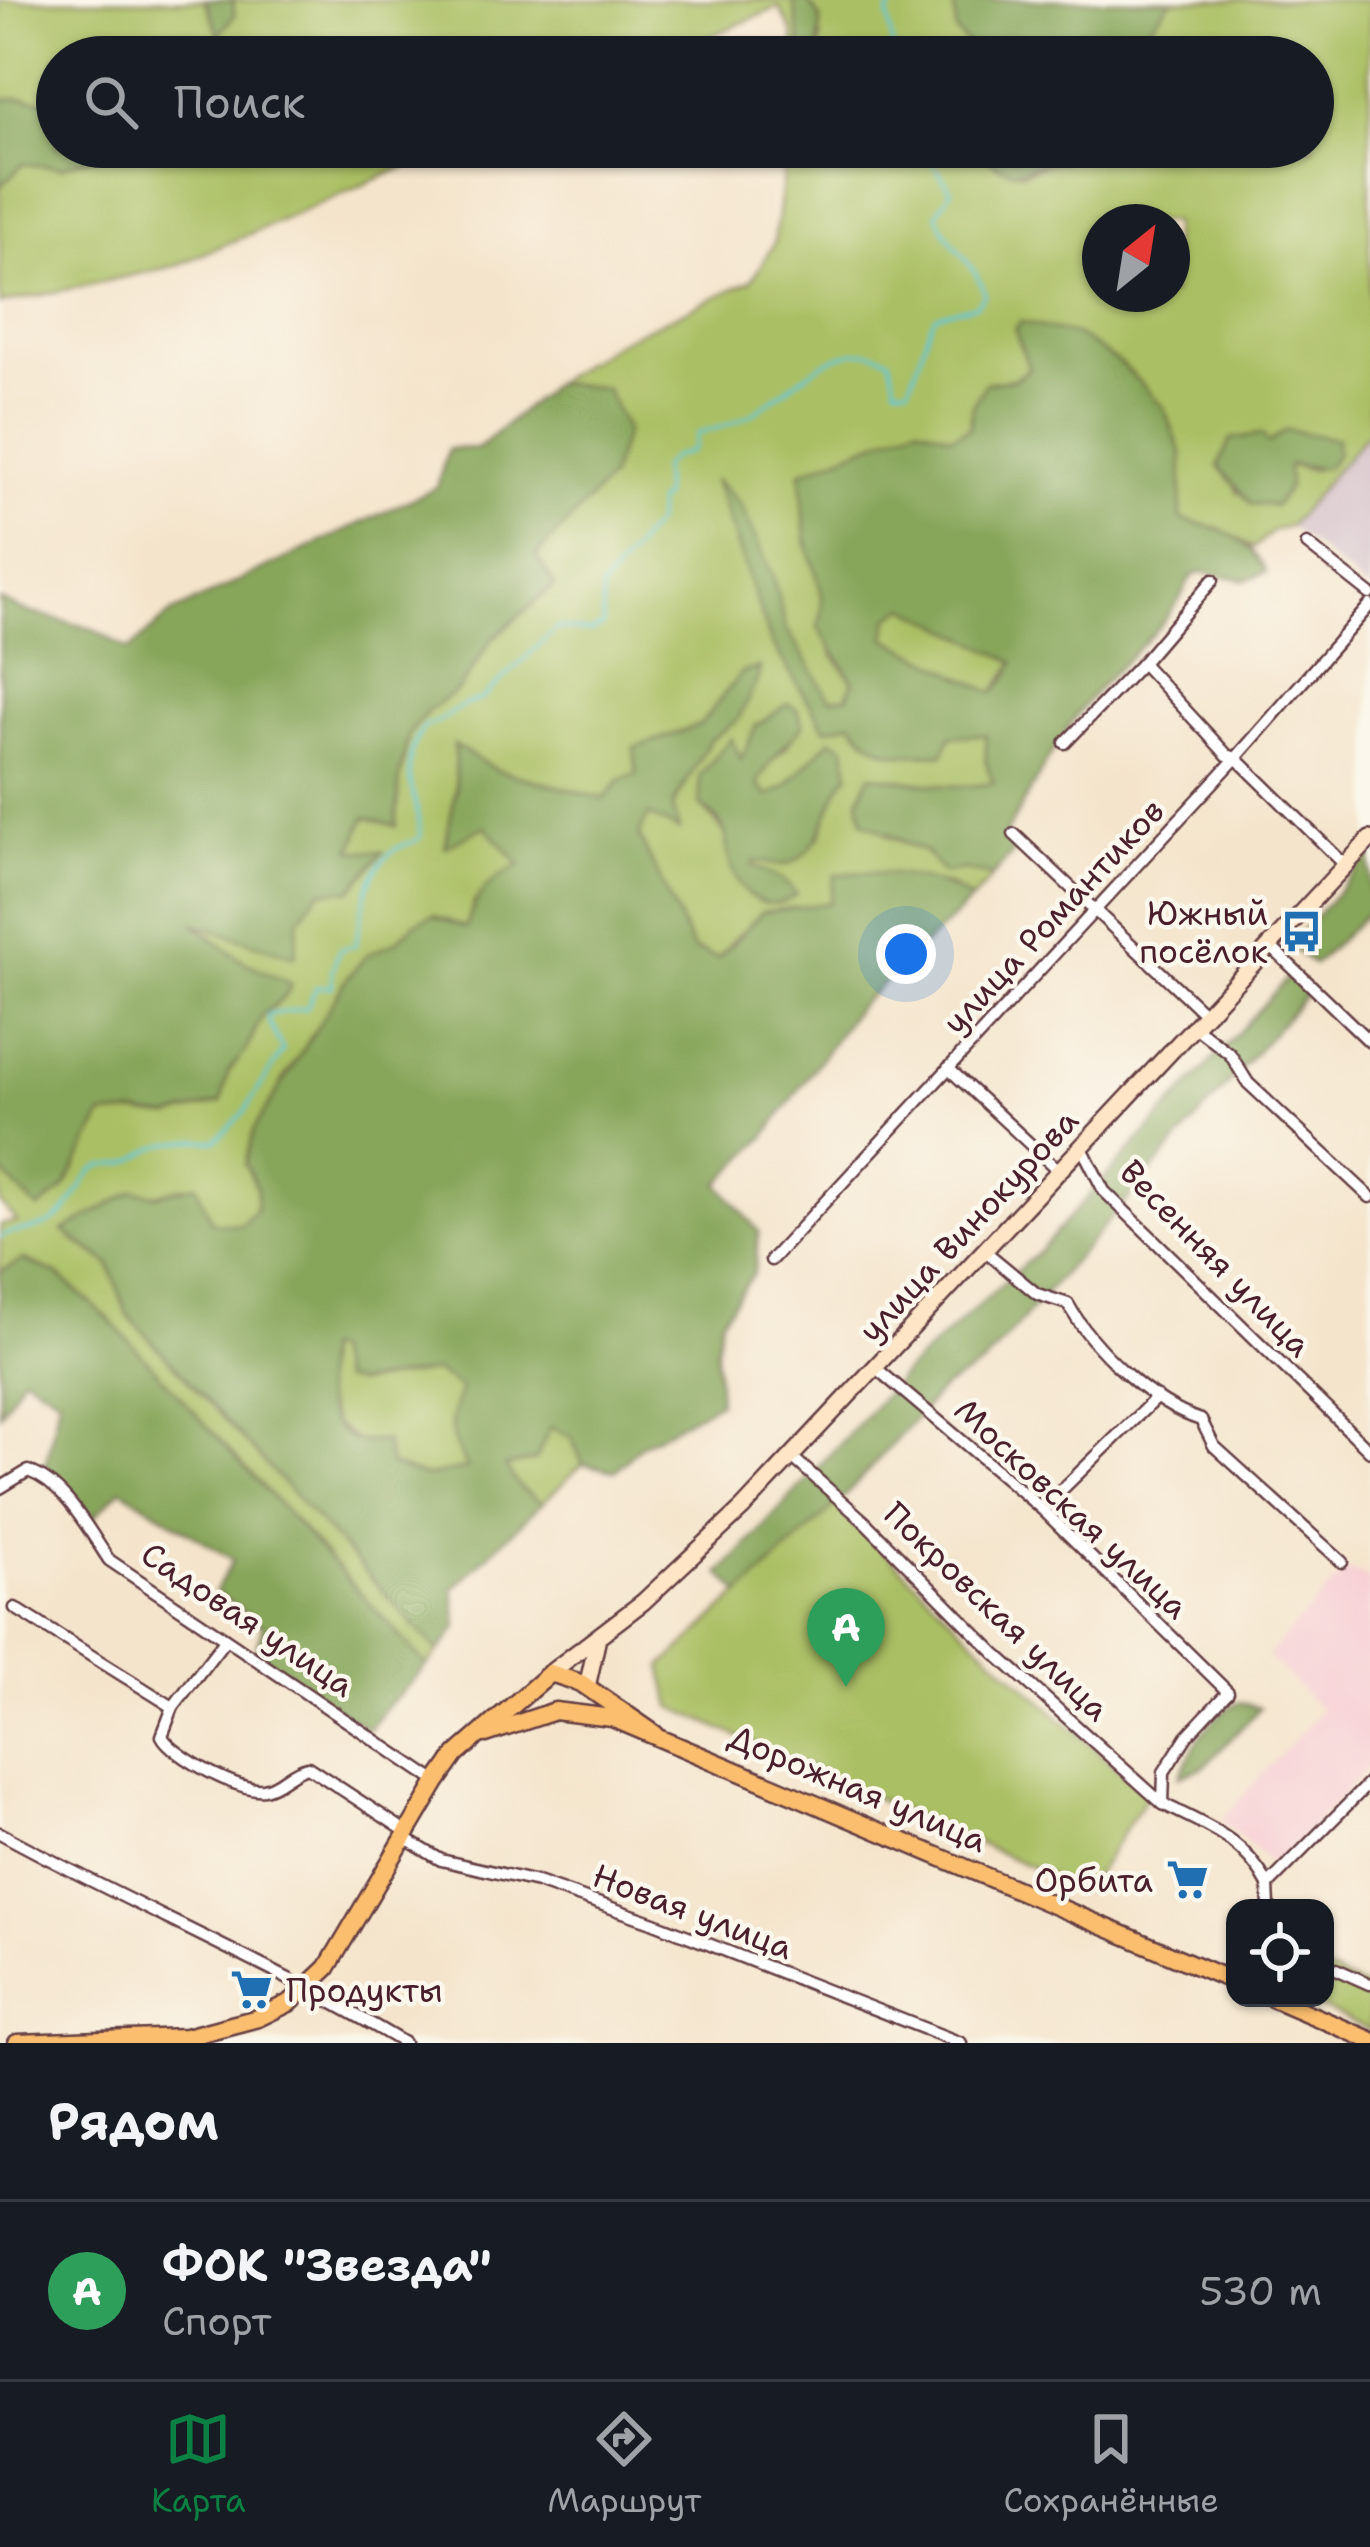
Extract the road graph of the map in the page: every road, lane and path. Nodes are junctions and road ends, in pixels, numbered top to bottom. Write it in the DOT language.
graph roads {
  1 [pos="1307,544"];
  2 [pos="1213,580"];
  3 [pos="1370,594"];
  4 [pos="1370,605"];
  5 [pos="1142,663"];
  6 [pos="1065,743"];
  7 [pos="1237,758"];
  8 [pos="1014,834"];
  9 [pos="1370,839"];
  10 [pos="1345,865"];
  11 [pos="1097,910"];
  12 [pos="1270,946"];
  13 [pos="1200,1021"];
  14 [pos="1370,1042"];
  15 [pos="948,1068"];
  16 [pos="1082,1148"];
  17 [pos="1060,1172"];
  18 [pos="1370,1197"];
  19 [pos="985,1251"];
  20 [pos="771,1260"];
  21 [pos="876,1368"];
  22 [pos="1157,1397"];
  23 [pos="1370,1451"];
  24 [pos="792,1457"];
  25 [pos="0,1488"];
  26 [pos="1042,1509"];
  27 [pos="1342,1562"];
  28 [pos="15,1608"];
  29 [pos="598,1640"];
  30 [pos="224,1641"];
  31 [pos="542,1679"];
  32 [pos="587,1687"];
  33 [pos="173,1707"];
  34 [pos="559,1711"];
  35 [pos="655,1734"];
  36 [pos="474,1739"];
  37 [pos="436,1782"];
  38 [pos="1370,1782"];
  39 [pos="1163,1804"];
  40 [pos="0,1833"];
  41 [pos="405,1835"];
  42 [pos="1268,1886"];
  43 [pos="1269,1899"];
  44 [pos="1334,1968"];
  45 [pos="1226,1978"];
  46 [pos="1370,1984"];
  47 [pos="310,1987"];
  48 [pos="1293,2007"];
  49 [pos="215,2037"];
  50 [pos="1370,2040"];
  51 [pos="17,2043"];
  52 [pos="404,2043"];
  53 [pos="961,2043"];
  1 -- 3 [label="street"];
  2 -- 5 [label="street"];
  4 -- 7 [label="street, улица Романтиков"];
  5 -- 6 [label="street"];
  5 -- 7 [label="street"];
  7 -- 10 [label="street"];
  7 -- 11 [label="street, улица Романтиков"];
  8 -- 11 [label="street"];
  9 -- 10 [label="main road, улица Винокурова"];
  10 -- 12 [label="main road, улица Винокурова"];
  11 -- 13 [label="street"];
  11 -- 15 [label="street, улица Романтиков"];
  12 -- 13 [label="main road, улица Винокурова"];
  12 -- 14 [label="street"];
  13 -- 16 [label="main road, улица Винокурова"];
  13 -- 18 [label="street"];
  15 -- 17 [label="street"];
  15 -- 20 [label="street, улица Романтиков"];
  16 -- 17 [label="main road, улица Винокурова"];
  16 -- 23 [label="street, Весенняя улица"];
  17 -- 19 [label="main road, улица Винокурова"];
  19 -- 21 [label="main road, улица Винокурова"];
  19 -- 22 [label="street"];
  21 -- 24 [label="main road, улица Винокурова"];
  21 -- 26 [label="street, Московская улица"];
  22 -- 26 [label="street"];
  22 -- 27 [label="street"];
  24 -- 29 [label="main road, улица Винокурова"];
  24 -- 39 [label="street, Покровская улица"];
  25 -- 30 [label="street, Садовая улица"];
  26 -- 39 [label="street, Московская улица"];
  28 -- 33 [label="street"];
  29 -- 31 [label="main road"];
  29 -- 32 [label="main road"];
  30 -- 33 [label="street"];
  30 -- 37 [label="street, Садовая улица"];
  31 -- 32 [label="main road"];
  31 -- 34 [label="main road"];
  31 -- 36 [label="main road"];
  32 -- 34 [label="main road"];
  32 -- 35 [label="main road"];
  33 -- 41 [label="street"];
  34 -- 35 [label="main road"];
  34 -- 36 [label="main road"];
  35 -- 45 [label="main road, Дорожная улица"];
  36 -- 37 [label="main road"];
  37 -- 41 [label="main road"];
  38 -- 42 [label="street"];
  39 -- 42 [label="street, Покровская улица"];
  40 -- 47 [label="street"];
  41 -- 47 [label="main road"];
  41 -- 53 [label="street, Новая улица"];
  42 -- 43 [label="street"];
  44 -- 46 [label="street"];
  47 -- 49 [label="main road"];
  47 -- 52 [label="street"];
  48 -- 50 [label="main road"];
  49 -- 51 [label="main road"];
}
